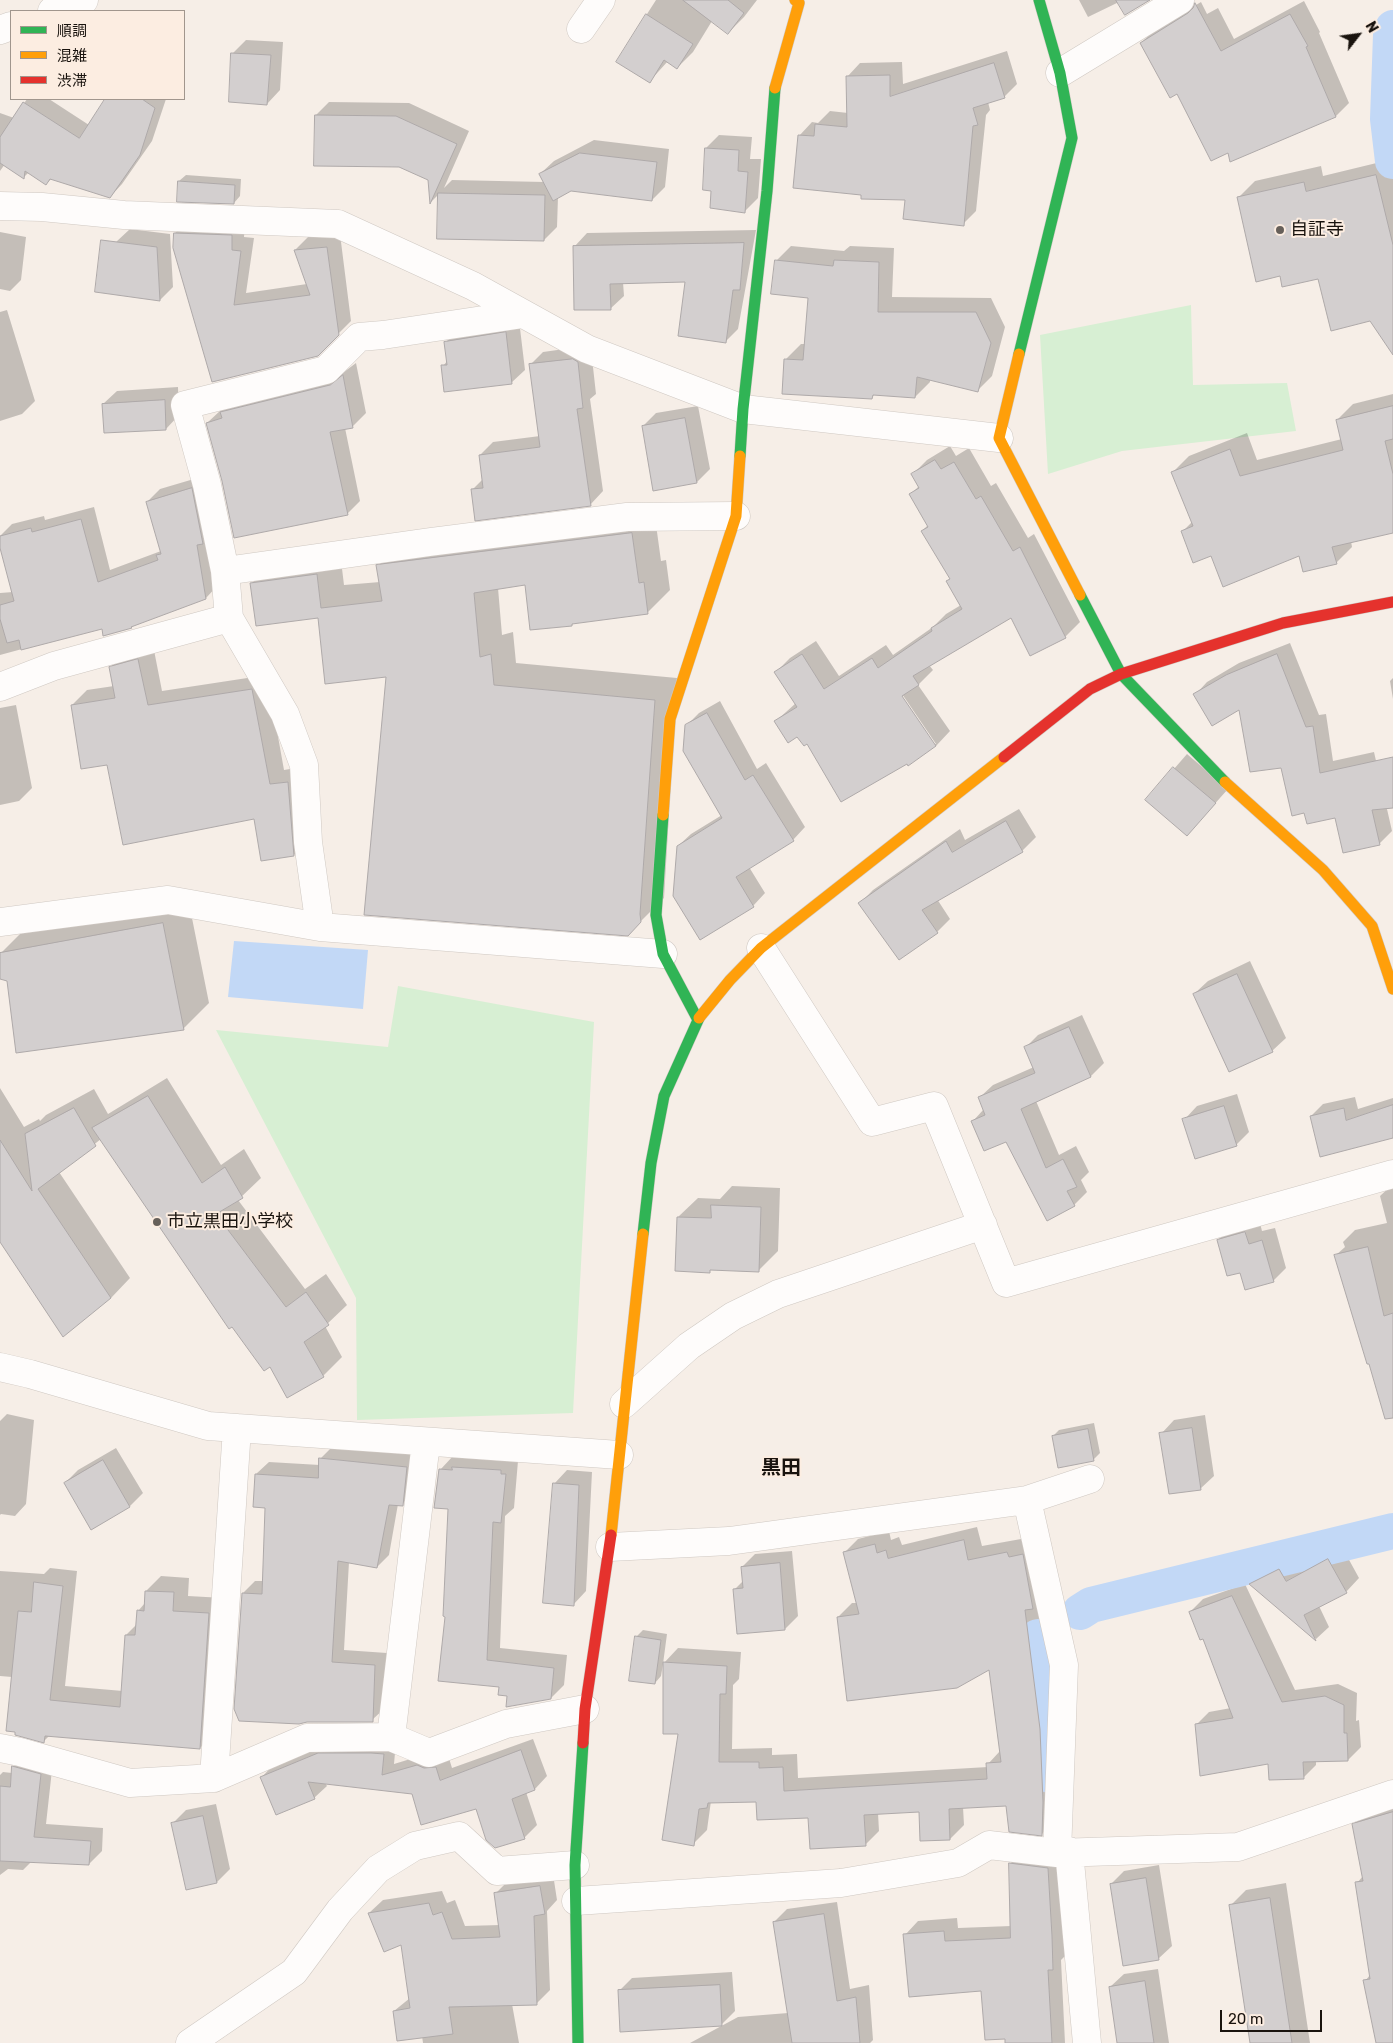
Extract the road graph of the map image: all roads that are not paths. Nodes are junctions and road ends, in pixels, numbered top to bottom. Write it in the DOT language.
graph roads {
  1 [pos="84,0"];
  2 [pos="601,0"];
  3 [pos="795,0"];
  4 [pos="1038,0"];
  5 [pos="1180,0"];
  6 [pos="55,10"];
  7 [pos="581,29"];
  8 [pos="1060,73"];
  9 [pos="0,206"];
  10 [pos="523,314"];
  11 [pos="743,410"];
  12 [pos="999,438"];
  13 [pos="736,516"];
  14 [pos="225,571"];
  15 [pos="1393,602"];
  16 [pos="229,618"];
  17 [pos="1121,674"];
  18 [pos="0,687"];
  19 [pos="0,922"];
  20 [pos="320,927"];
  21 [pos="761,948"];
  22 [pos="663,954"];
  23 [pos="1393,989"];
  24 [pos="698,1020"];
  25 [pos="1393,1174"];
  26 [pos="983,1225"];
  27 [pos="0,1367"];
  28 [pos="624,1404"];
  29 [pos="237,1428"];
  30 [pos="426,1442"];
  31 [pos="619,1455"];
  32 [pos="1090,1479"];
  33 [pos="1027,1500"];
  34 [pos="610,1547"];
  35 [pos="585,1709"];
  36 [pos="391,1737"];
  37 [pos="0,1748"];
  38 [pos="214,1778"];
  39 [pos="1393,1794"];
  40 [pos="1063,1852"];
  41 [pos="575,1865"];
  42 [pos="576,1901"];
  43 [pos="190,2043"];
  44 [pos="578,2043"];
  45 [pos="1086,2043"];
  1 -- 6 [label="street"];
  2 -- 7 [label="street"];
  3 -- 11 [label="street"];
  4 -- 8 [label="street"];
  5 -- 8 [label="street"];
  8 -- 12 [label="street"];
  9 -- 10 [label="street"];
  10 -- 11 [label="street"];
  10 -- 14 [label="street"];
  11 -- 12 [label="street"];
  11 -- 13 [label="street"];
  12 -- 17 [label="street"];
  13 -- 14 [label="street"];
  13 -- 22 [label="street"];
  14 -- 16 [label="street"];
  15 -- 17 [label="street"];
  16 -- 18 [label="street"];
  16 -- 20 [label="street"];
  17 -- 21 [label="street"];
  17 -- 23 [label="street"];
  19 -- 20 [label="street"];
  20 -- 22 [label="street"];
  21 -- 24 [label="street"];
  21 -- 26 [label="street"];
  22 -- 24 [label="street"];
  24 -- 28 [label="street"];
  25 -- 26 [label="street"];
  26 -- 28 [label="street"];
  27 -- 29 [label="street"];
  28 -- 31 [label="street"];
  29 -- 30 [label="street"];
  29 -- 38 [label="street"];
  30 -- 31 [label="street"];
  30 -- 36 [label="street"];
  31 -- 34 [label="street"];
  32 -- 33 [label="street"];
  33 -- 34 [label="street"];
  33 -- 40 [label="street"];
  34 -- 35 [label="street"];
  35 -- 36 [label="street"];
  35 -- 41 [label="street"];
  36 -- 38 [label="street"];
  37 -- 38 [label="street"];
  39 -- 40 [label="street"];
  40 -- 42 [label="street"];
  40 -- 45 [label="street"];
  41 -- 42 [label="street"];
  41 -- 43 [label="street"];
  42 -- 44 [label="street"];
}
